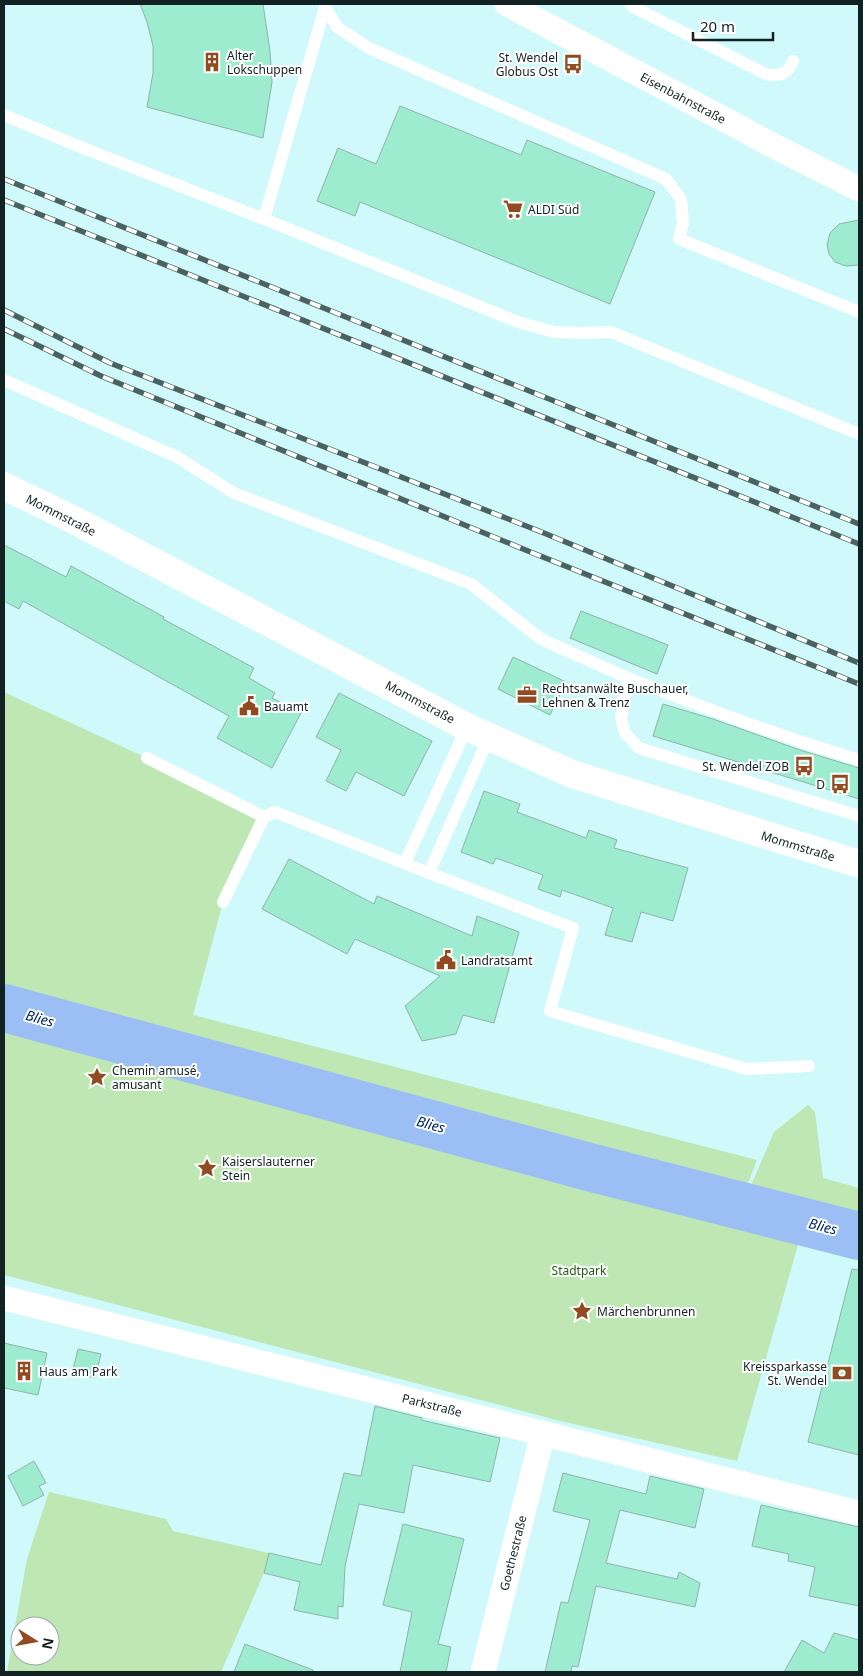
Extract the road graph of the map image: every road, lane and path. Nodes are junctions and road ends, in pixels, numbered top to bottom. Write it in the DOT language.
graph roads {
  1 [pos="507,4"];
  2 [pos="630,4"];
  3 [pos="325,5"];
  4 [pos="794,61"];
  5 [pos="4,115"];
  6 [pos="859,189"];
  7 [pos="264,219"];
  8 [pos="859,312"];
  9 [pos="4,380"];
  10 [pos="859,434"];
  11 [pos="4,486"];
  12 [pos="628,678"];
  13 [pos="478,732"];
  14 [pos="147,758"];
  15 [pos="859,760"];
  16 [pos="859,816"];
  17 [pos="264,817"];
  18 [pos="405,863"];
  19 [pos="859,864"];
  20 [pos="429,873"];
  21 [pos="223,902"];
  22 [pos="809,1066"];
  23 [pos="4,1298"];
  24 [pos="543,1433"];
  25 [pos="859,1512"];
  26 [pos="484,1672"];
  1 -- 6 [label="street, Eisenbahnstraße"];
  2 -- 4 [label="lane"];
  3 -- 7 [label="lane"];
  3 -- 8 [label="lane"];
  5 -- 7 [label="lane"];
  7 -- 10 [label="lane"];
  9 -- 12 [label="lane"];
  11 -- 13 [label="main road, Mommstraße"];
  12 -- 15 [label="lane"];
  12 -- 16 [label="lane"];
  13 -- 18 [label="lane"];
  13 -- 19 [label="main road, Mommstraße"];
  13 -- 20 [label="lane"];
  14 -- 17 [label="lane"];
  17 -- 18 [label="lane"];
  17 -- 21 [label="lane"];
  18 -- 20 [label="lane"];
  20 -- 22 [label="lane"];
  23 -- 24 [label="street, Parkstraße"];
  24 -- 25 [label="street, Parkstraße"];
  24 -- 26 [label="street, Goethestraße"];
}
